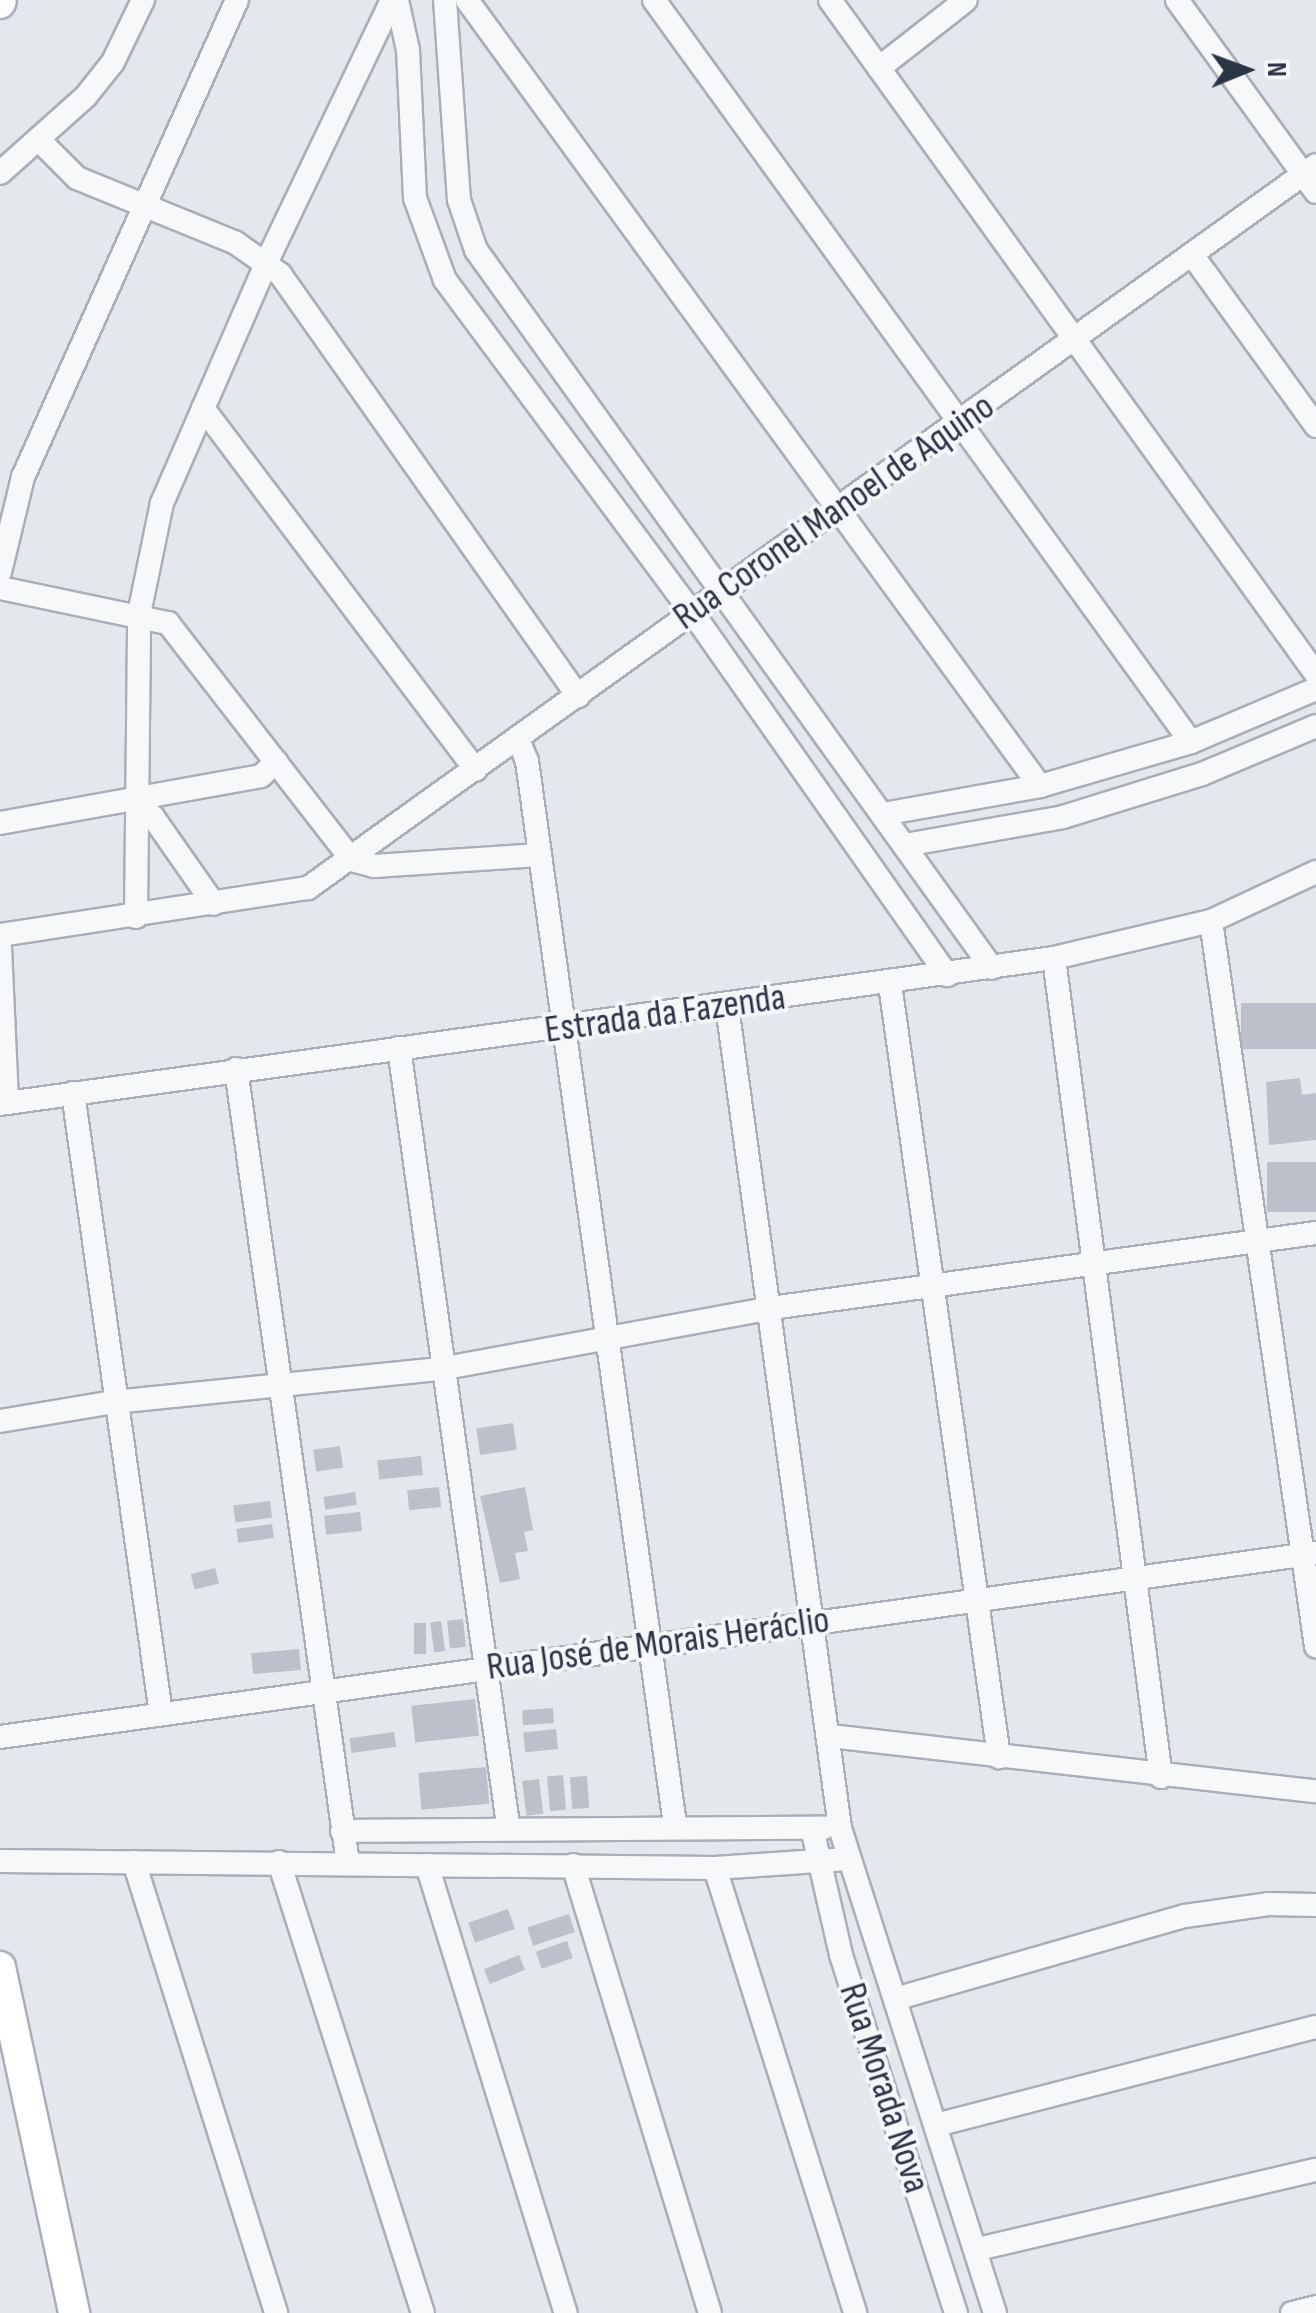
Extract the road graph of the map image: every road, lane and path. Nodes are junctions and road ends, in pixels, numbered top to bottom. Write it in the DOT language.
graph roads {
  1 [pos="144,0"];
  2 [pos="237,0"];
  3 [pos="395,0"];
  4 [pos="444,0"];
  5 [pos="468,0"];
  6 [pos="654,0"];
  7 [pos="830,0"];
  8 [pos="966,0"];
  9 [pos="1176,0"];
  10 [pos="879,68"];
  11 [pos="38,139"];
  12 [pos="0,173"];
  13 [pos="1312,177"];
  14 [pos="143,208"];
  15 [pos="1194,256"];
  16 [pos="267,261"];
  17 [pos="1074,342"];
  18 [pos="203,408"];
  19 [pos="958,423"];
  20 [pos="1316,426"];
  21 [pos="838,508"];
  22 [pos="0,572"];
  23 [pos="0,588"];
  24 [pos="724,589"];
  25 [pos="692,612"];
  26 [pos="139,614"];
  27 [pos="1316,674"];
  28 [pos="1316,689"];
  29 [pos="578,696"];
  30 [pos="1316,726"];
  31 [pos="518,739"];
  32 [pos="1191,742"];
  33 [pos="276,762"];
  34 [pos="476,770"];
  35 [pos="1040,786"];
  36 [pos="133,800"];
  37 [pos="883,814"];
  38 [pos="0,823"];
  39 [pos="905,845"];
  40 [pos="540,854"];
  41 [pos="352,860"];
  42 [pos="1316,872"];
  43 [pos="214,904"];
  44 [pos="136,917"];
  45 [pos="1211,921"];
  46 [pos="0,935"];
  47 [pos="0,947"];
  48 [pos="1054,958"];
  49 [pos="992,968"];
  50 [pos="947,976"];
  51 [pos="890,984"];
  52 [pos="727,1006"];
  53 [pos="564,1028"];
  54 [pos="399,1048"];
  55 [pos="236,1068"];
  56 [pos="73,1093"];
  57 [pos="4,1103"];
  58 [pos="1316,1233"];
  59 [pos="1260,1241"];
  60 [pos="1096,1264"];
  61 [pos="932,1286"];
  62 [pos="771,1308"];
  63 [pos="603,1340"];
  64 [pos="440,1369"];
  65 [pos="278,1383"];
  66 [pos="114,1402"];
  67 [pos="0,1420"];
  68 [pos="1310,1554"];
  69 [pos="1137,1580"];
  70 [pos="977,1602"];
  71 [pos="814,1621"];
  72 [pos="646,1646"];
  73 [pos="1316,1646"];
  74 [pos="487,1668"];
  75 [pos="321,1692"];
  76 [pos="161,1714"];
  77 [pos="0,1736"];
  78 [pos="830,1736"];
  79 [pos="998,1757"];
  80 [pos="1161,1777"];
  81 [pos="1316,1791"];
  82 [pos="508,1825"];
  83 [pos="674,1826"];
  84 [pos="812,1828"];
  85 [pos="840,1828"];
  86 [pos="342,1830"];
  87 [pos="848,1860"];
  88 [pos="0,1861"];
  89 [pos="134,1862"];
  90 [pos="279,1862"];
  91 [pos="819,1862"];
  92 [pos="348,1863"];
  93 [pos="427,1865"];
  94 [pos="572,1865"];
  95 [pos="715,1868"];
  96 [pos="1316,1906"];
  97 [pos="0,1967"];
  98 [pos="895,1999"];
  99 [pos="1316,2027"];
  100 [pos="940,2124"];
  101 [pos="1316,2170"];
  102 [pos="978,2249"];
  103 [pos="1316,2307"];
  104 [pos="74,2313"];
  105 [pos="276,2313"];
  106 [pos="423,2313"];
  107 [pos="566,2313"];
  108 [pos="710,2313"];
  109 [pos="855,2313"];
  110 [pos="956,2313"];
  111 [pos="995,2313"];
  112 [pos="1292,2313"];
  1 -- 11 [label="street"];
  2 -- 14 [label="street"];
  3 -- 16 [label="street"];
  3 -- 25 [label="street"];
  4 -- 24 [label="street"];
  5 -- 21 [label="street"];
  6 -- 19 [label="street"];
  7 -- 10 [label="street"];
  8 -- 10 [label="street"];
  9 -- 13 [label="street"];
  10 -- 17 [label="street"];
  11 -- 12 [label="street"];
  11 -- 14 [label="street"];
  13 -- 15 [label="street, Rua Coronel Manoel de Aquino"];
  14 -- 16 [label="street"];
  14 -- 22 [label="street"];
  15 -- 17 [label="street, Rua Coronel Manoel de Aquino"];
  15 -- 20 [label="street"];
  16 -- 18 [label="street"];
  16 -- 29 [label="street"];
  17 -- 19 [label="street, Rua Coronel Manoel de Aquino"];
  17 -- 27 [label="street"];
  18 -- 26 [label="street"];
  18 -- 34 [label="street"];
  19 -- 21 [label="street, Rua Coronel Manoel de Aquino"];
  19 -- 32 [label="street"];
  21 -- 24 [label="street, Rua Coronel Manoel de Aquino"];
  21 -- 35 [label="street"];
  23 -- 26 [label="street"];
  24 -- 25 [label="street, Rua Coronel Manoel de Aquino"];
  24 -- 37 [label="street"];
  25 -- 29 [label="street, Rua Coronel Manoel de Aquino"];
  25 -- 50 [label="street"];
  26 -- 33 [label="street"];
  26 -- 36 [label="street"];
  28 -- 32 [label="street"];
  29 -- 31 [label="street, Rua Coronel Manoel de Aquino"];
  30 -- 39 [label="street"];
  31 -- 34 [label="street, Rua Coronel Manoel de Aquino"];
  31 -- 40 [label="street"];
  32 -- 35 [label="street"];
  33 -- 36 [label="street"];
  33 -- 41 [label="street"];
  34 -- 41 [label="street, Rua Coronel Manoel de Aquino"];
  35 -- 37 [label="street"];
  36 -- 38 [label="street"];
  36 -- 43 [label="street"];
  36 -- 44 [label="street"];
  37 -- 39 [label="street"];
  39 -- 49 [label="street"];
  40 -- 41 [label="street"];
  40 -- 53 [label="street"];
  41 -- 43 [label="street, Rua Coronel Manoel de Aquino"];
  42 -- 45 [label="street, Estrada da Fazenda"];
  43 -- 44 [label="street, Rua Coronel Manoel de Aquino"];
  44 -- 46 [label="street, Rua Coronel Manoel de Aquino"];
  45 -- 48 [label="street, Estrada da Fazenda"];
  45 -- 59 [label="street"];
  47 -- 57 [label="street"];
  48 -- 49 [label="street, Estrada da Fazenda"];
  48 -- 60 [label="street"];
  49 -- 50 [label="street, Estrada da Fazenda"];
  50 -- 51 [label="street, Estrada da Fazenda"];
  51 -- 52 [label="street, Estrada da Fazenda"];
  51 -- 61 [label="street"];
  52 -- 53 [label="street, Estrada da Fazenda"];
  52 -- 62 [label="street"];
  53 -- 54 [label="street, Estrada da Fazenda"];
  53 -- 63 [label="street"];
  54 -- 55 [label="street, Estrada da Fazenda"];
  54 -- 64 [label="street"];
  55 -- 56 [label="street, Estrada da Fazenda"];
  55 -- 65 [label="street"];
  56 -- 57 [label="street, Estrada da Fazenda"];
  56 -- 66 [label="street"];
  58 -- 59 [label="street"];
  59 -- 60 [label="street"];
  59 -- 68 [label="street"];
  60 -- 61 [label="street"];
  60 -- 69 [label="street"];
  61 -- 62 [label="street"];
  61 -- 70 [label="street"];
  62 -- 63 [label="street"];
  62 -- 71 [label="street"];
  63 -- 64 [label="street"];
  63 -- 72 [label="street"];
  64 -- 65 [label="street"];
  64 -- 74 [label="street"];
  65 -- 66 [label="street"];
  65 -- 75 [label="street"];
  66 -- 67 [label="street"];
  66 -- 76 [label="street"];
  68 -- 69 [label="street, Rua José de Morais Heráclio"];
  68 -- 73 [label="street"];
  69 -- 70 [label="street, Rua José de Morais Heráclio"];
  69 -- 80 [label="street"];
  70 -- 71 [label="street, Rua José de Morais Heráclio"];
  70 -- 79 [label="street"];
  71 -- 72 [label="street, Rua José de Morais Heráclio"];
  71 -- 78 [label="street"];
  72 -- 74 [label="street, Rua José de Morais Heráclio"];
  72 -- 83 [label="street"];
  74 -- 75 [label="street, Rua José de Morais Heráclio"];
  74 -- 82 [label="street"];
  75 -- 76 [label="street, Rua José de Morais Heráclio"];
  75 -- 86 [label="street"];
  76 -- 77 [label="street, Rua José de Morais Heráclio"];
  78 -- 79 [label="street"];
  78 -- 85 [label="street"];
  79 -- 80 [label="street"];
  80 -- 81 [label="street"];
  82 -- 83 [label="street"];
  82 -- 86 [label="street"];
  83 -- 84 [label="street"];
  84 -- 85 [label="street"];
  84 -- 91 [label="street, Rua Morada Nova"];
  85 -- 87 [label="street"];
  86 -- 92 [label="street"];
  87 -- 91 [label="street"];
  87 -- 98 [label="street"];
  88 -- 89 [label="street"];
  89 -- 90 [label="street"];
  89 -- 105 [label="street"];
  90 -- 92 [label="street"];
  90 -- 106 [label="street"];
  91 -- 95 [label="street"];
  91 -- 110 [label="street, Rua Morada Nova"];
  92 -- 93 [label="street"];
  93 -- 94 [label="street"];
  93 -- 107 [label="street"];
  94 -- 95 [label="street"];
  94 -- 108 [label="street"];
  95 -- 109 [label="street"];
  96 -- 98 [label="street"];
  97 -- 104 [label="main road"];
  98 -- 100 [label="street"];
  99 -- 100 [label="street"];
  100 -- 102 [label="street"];
  101 -- 102 [label="street"];
  102 -- 111 [label="street"];
  103 -- 112 [label="street"];
}
